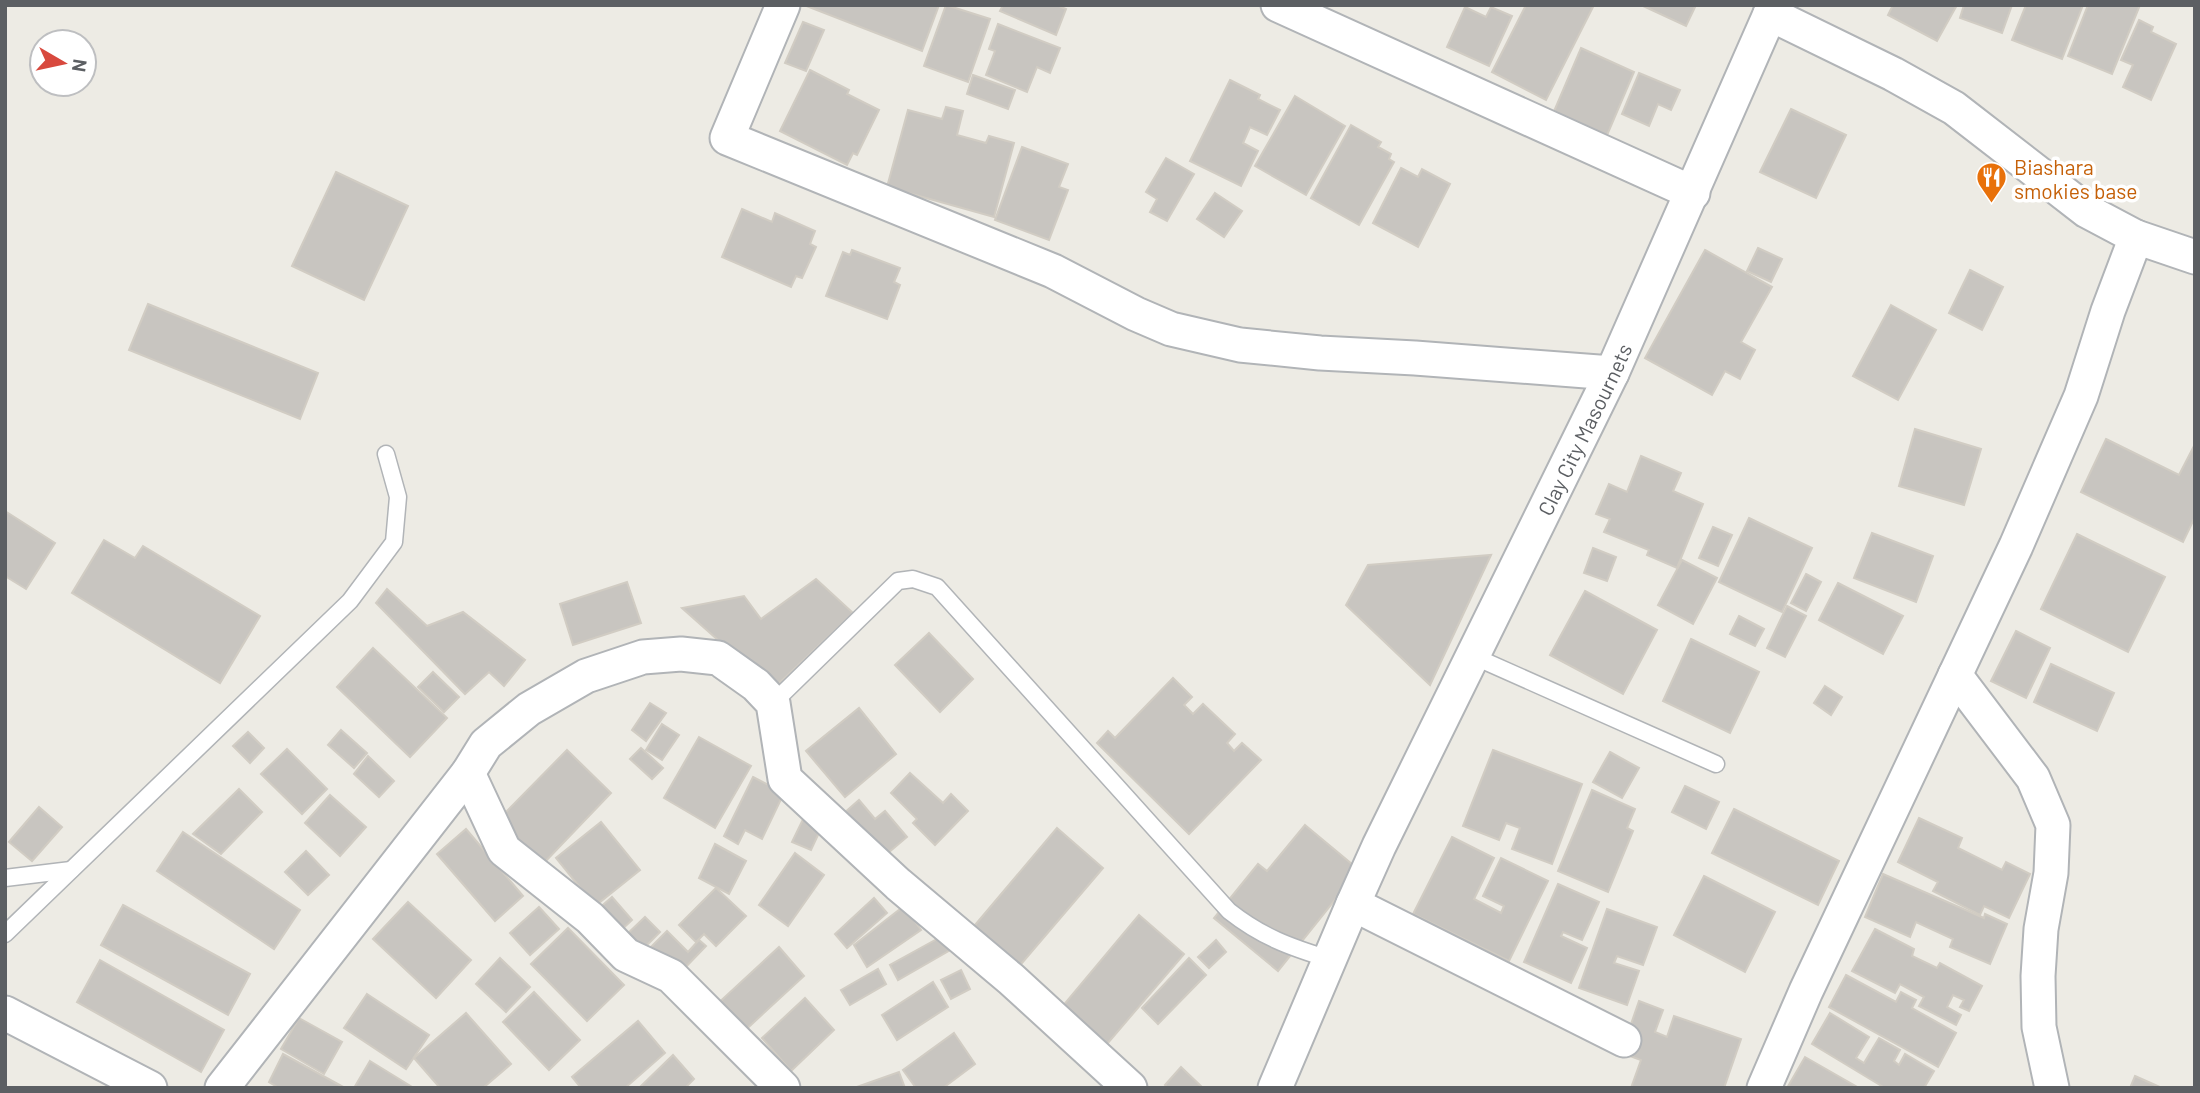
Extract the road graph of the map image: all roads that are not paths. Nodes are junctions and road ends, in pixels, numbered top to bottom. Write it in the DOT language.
graph roads {
  1 [pos="783,5"];
  2 [pos="1278,5"];
  3 [pos="1772,10"];
  4 [pos="1693,192"];
  5 [pos="2136,237"];
  6 [pos="2195,257"];
  7 [pos="1612,373"];
  8 [pos="386,454"];
  9 [pos="1473,656"];
  10 [pos="1955,675"];
  11 [pos="773,703"];
  12 [pos="1716,764"];
  13 [pos="468,773"];
  14 [pos="71,870"];
  15 [pos="5,878"];
  16 [pos="1353,904"];
  17 [pos="5,934"];
  18 [pos="1329,959"];
  19 [pos="5,1013"];
  20 [pos="1625,1040"];
  21 [pos="150,1088"];
  22 [pos="222,1088"];
  23 [pos="783,1088"];
  24 [pos="1130,1088"];
  25 [pos="1275,1088"];
  26 [pos="1764,1088"];
  27 [pos="2052,1088"];
  1 -- 7 [label="street"];
  2 -- 4 [label="street"];
  3 -- 4 [label="street, Clay City Masournets"];
  3 -- 5 [label="street"];
  4 -- 7 [label="street, Clay City Masournets"];
  5 -- 6 [label="street"];
  5 -- 10 [label="street"];
  7 -- 9 [label="street, Clay City Masournets"];
  8 -- 14 [label="lane"];
  9 -- 12 [label="lane"];
  9 -- 16 [label="street, Clay City Masournets"];
  10 -- 26 [label="street"];
  10 -- 27 [label="street"];
  11 -- 13 [label="street"];
  11 -- 18 [label="lane"];
  11 -- 24 [label="street"];
  13 -- 22 [label="street"];
  13 -- 23 [label="street"];
  14 -- 15 [label="lane"];
  14 -- 17 [label="lane"];
  16 -- 18 [label="street, Clay City Masournets"];
  16 -- 20 [label="street"];
  18 -- 25 [label="street, Clay City Masournets"];
  19 -- 21 [label="street"];
}
